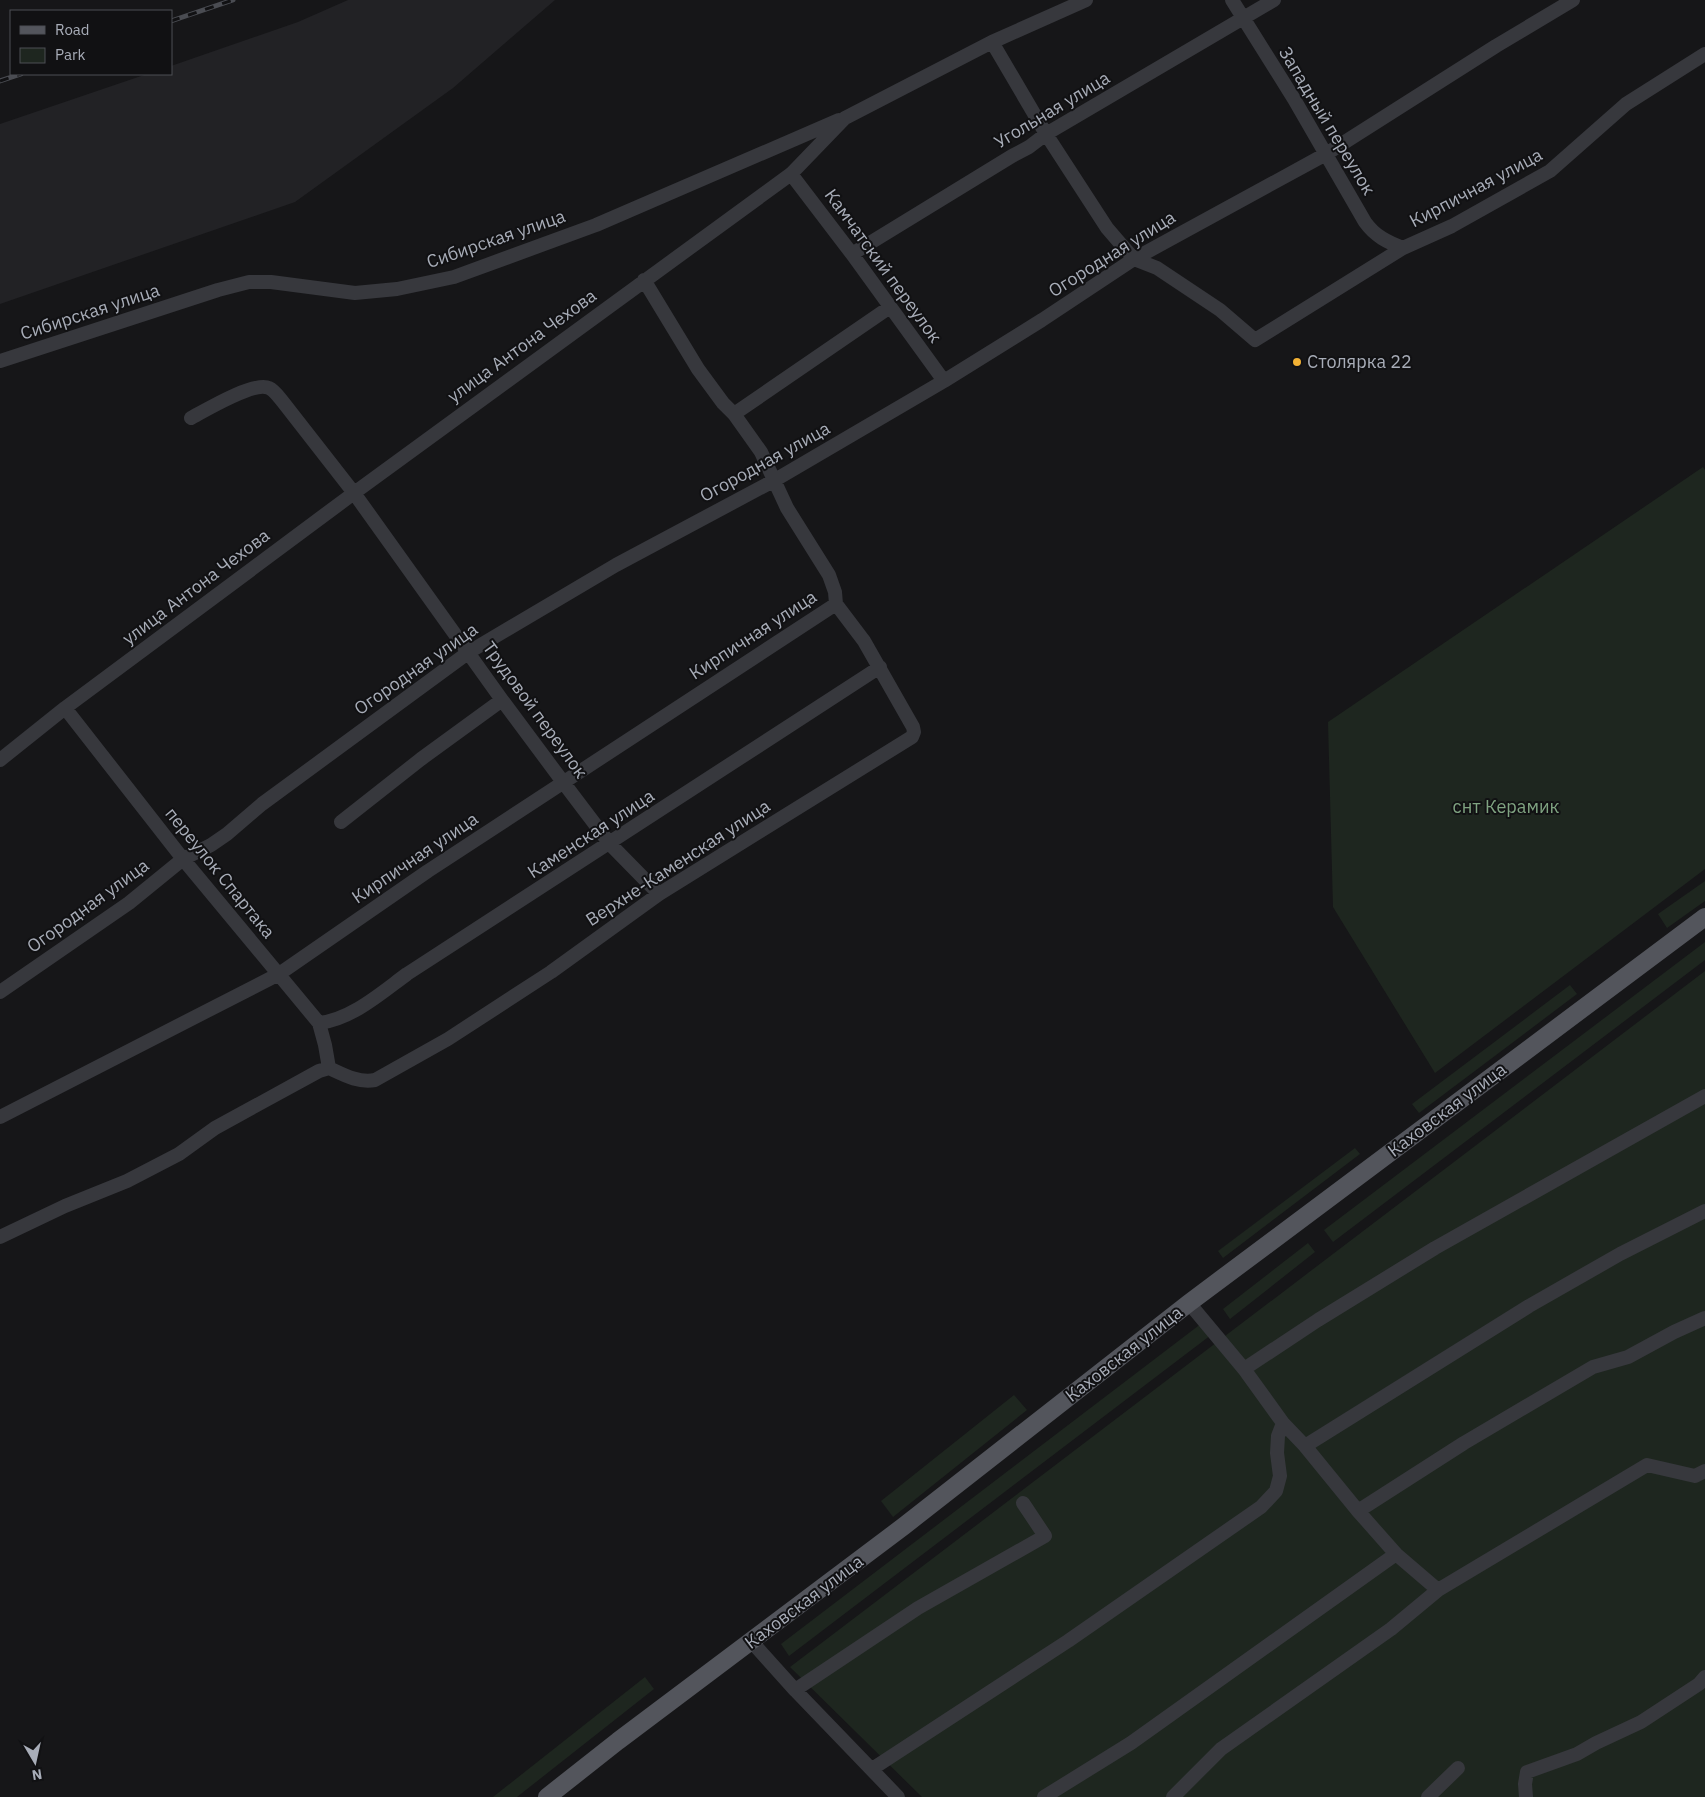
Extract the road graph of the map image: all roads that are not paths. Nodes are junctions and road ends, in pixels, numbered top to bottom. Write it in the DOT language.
graph roads {
  1 [pos="1086,0"];
  2 [pos="1232,0"];
  3 [pos="1274,0"];
  4 [pos="1573,0"];
  5 [pos="1242,18"];
  6 [pos="992,42"];
  7 [pos="1705,54"];
  8 [pos="845,118"];
  9 [pos="1046,134"];
  10 [pos="1326,154"];
  11 [pos="791,174"];
  12 [pos="1403,248"];
  13 [pos="852,254"];
  14 [pos="1134,259"];
  15 [pos="644,280"];
  16 [pos="890,307"];
  17 [pos="0,361"];
  18 [pos="944,381"];
  19 [pos="734,414"];
  20 [pos="191,418"];
  21 [pos="775,480"];
  22 [pos="354,493"];
  23 [pos="836,604"];
  24 [pos="469,652"];
  25 [pos="880,667"];
  26 [pos="502,700"];
  27 [pos="65,708"];
  28 [pos="0,760"];
  29 [pos="563,782"];
  30 [pos="341,822"];
  31 [pos="610,844"];
  32 [pos="183,859"];
  33 [pos="658,894"];
  34 [pos="1705,917"];
  35 [pos="279,974"];
  36 [pos="0,992"];
  37 [pos="319,1024"];
  38 [pos="329,1068"];
  39 [pos="1705,1096"];
  40 [pos="0,1117"];
  41 [pos="1705,1211"];
  42 [pos="0,1237"];
  43 [pos="1189,1302"];
  44 [pos="1705,1318"];
  45 [pos="1244,1369"];
  46 [pos="1283,1423"];
  47 [pos="1305,1446"];
  48 [pos="1705,1471"];
  49 [pos="1023,1502"];
  50 [pos="1358,1511"];
  51 [pos="1396,1554"];
  52 [pos="1438,1590"];
  53 [pos="752,1642"];
  54 [pos="1705,1677"];
  55 [pos="795,1690"];
  56 [pos="1458,1768"];
  57 [pos="872,1769"];
  58 [pos="547,1797"];
  59 [pos="898,1797"];
  60 [pos="1044,1797"];
  61 [pos="1174,1797"];
  62 [pos="1428,1797"];
  63 [pos="1526,1797"];
  1 -- 6 [label="street, улица Антона Чехова"];
  2 -- 5 [label="street, Западный переулок"];
  3 -- 5 [label="street, Угольная улица"];
  4 -- 10 [label="street, Огородная улица"];
  5 -- 9 [label="street, Угольная улица"];
  5 -- 10 [label="street, Западный переулок"];
  6 -- 8 [label="street, улица Антона Чехова"];
  6 -- 9 [label="street"];
  7 -- 12 [label="street, Кирпичная улица"];
  8 -- 11 [label="street, улица Антона Чехова"];
  8 -- 17 [label="street, Сибирская улица"];
  9 -- 13 [label="street, Угольная улица"];
  9 -- 14 [label="street"];
  10 -- 12 [label="street, Западный переулок"];
  10 -- 14 [label="street, Огородная улица"];
  11 -- 13 [label="street, Камчатский переулок"];
  11 -- 15 [label="street, улица Антона Чехова"];
  12 -- 14 [label="street, Кирпичная улица"];
  13 -- 16 [label="street, Камчатский переулок"];
  14 -- 18 [label="street, Огородная улица"];
  15 -- 19 [label="street"];
  15 -- 22 [label="street, улица Антона Чехова"];
  16 -- 18 [label="street, Камчатский переулок"];
  16 -- 19 [label="street"];
  18 -- 21 [label="street, Огородная улица"];
  19 -- 21 [label="street"];
  20 -- 22 [label="street, Трудовой переулок"];
  21 -- 23 [label="street"];
  21 -- 24 [label="street, Огородная улица"];
  22 -- 24 [label="street, Трудовой переулок"];
  22 -- 27 [label="street, улица Антона Чехова"];
  23 -- 25 [label="street, Верхне-Каменская улица"];
  23 -- 29 [label="street, Кирпичная улица"];
  24 -- 26 [label="street, Трудовой переулок"];
  24 -- 32 [label="street, Огородная улица"];
  25 -- 31 [label="street, Каменская улица"];
  25 -- 33 [label="street, Верхне-Каменская улица"];
  26 -- 29 [label="street, Трудовой переулок"];
  26 -- 30 [label="street"];
  27 -- 28 [label="street, улица Антона Чехова"];
  27 -- 32 [label="street, переулок Спартака"];
  29 -- 31 [label="street, Трудовой переулок"];
  29 -- 35 [label="street, Кирпичная улица"];
  31 -- 33 [label="street, Трудовой переулок"];
  31 -- 37 [label="street, Каменская улица"];
  32 -- 35 [label="street, переулок Спартака"];
  32 -- 36 [label="street, Огородная улица"];
  33 -- 38 [label="street, Верхне-Каменская улица"];
  34 -- 43 [label="main road, Каховская улица"];
  35 -- 37 [label="street, переулок Спартака"];
  35 -- 40 [label="street, Кирпичная улица"];
  37 -- 38 [label="street, переулок Спартака"];
  38 -- 42 [label="street"];
  39 -- 45 [label="street"];
  41 -- 47 [label="street"];
  43 -- 45 [label="street"];
  43 -- 53 [label="main road, Каховская улица"];
  44 -- 50 [label="street"];
  45 -- 46 [label="street"];
  46 -- 47 [label="street"];
  46 -- 57 [label="street"];
  47 -- 50 [label="street"];
  48 -- 52 [label="street"];
  49 -- 55 [label="street"];
  50 -- 51 [label="street"];
  51 -- 52 [label="street"];
  51 -- 60 [label="street"];
  52 -- 61 [label="street"];
  53 -- 55 [label="street"];
  53 -- 58 [label="main road, Каховская улица"];
  54 -- 63 [label="street"];
  55 -- 57 [label="street"];
  56 -- 62 [label="street"];
  57 -- 59 [label="street"];
}
